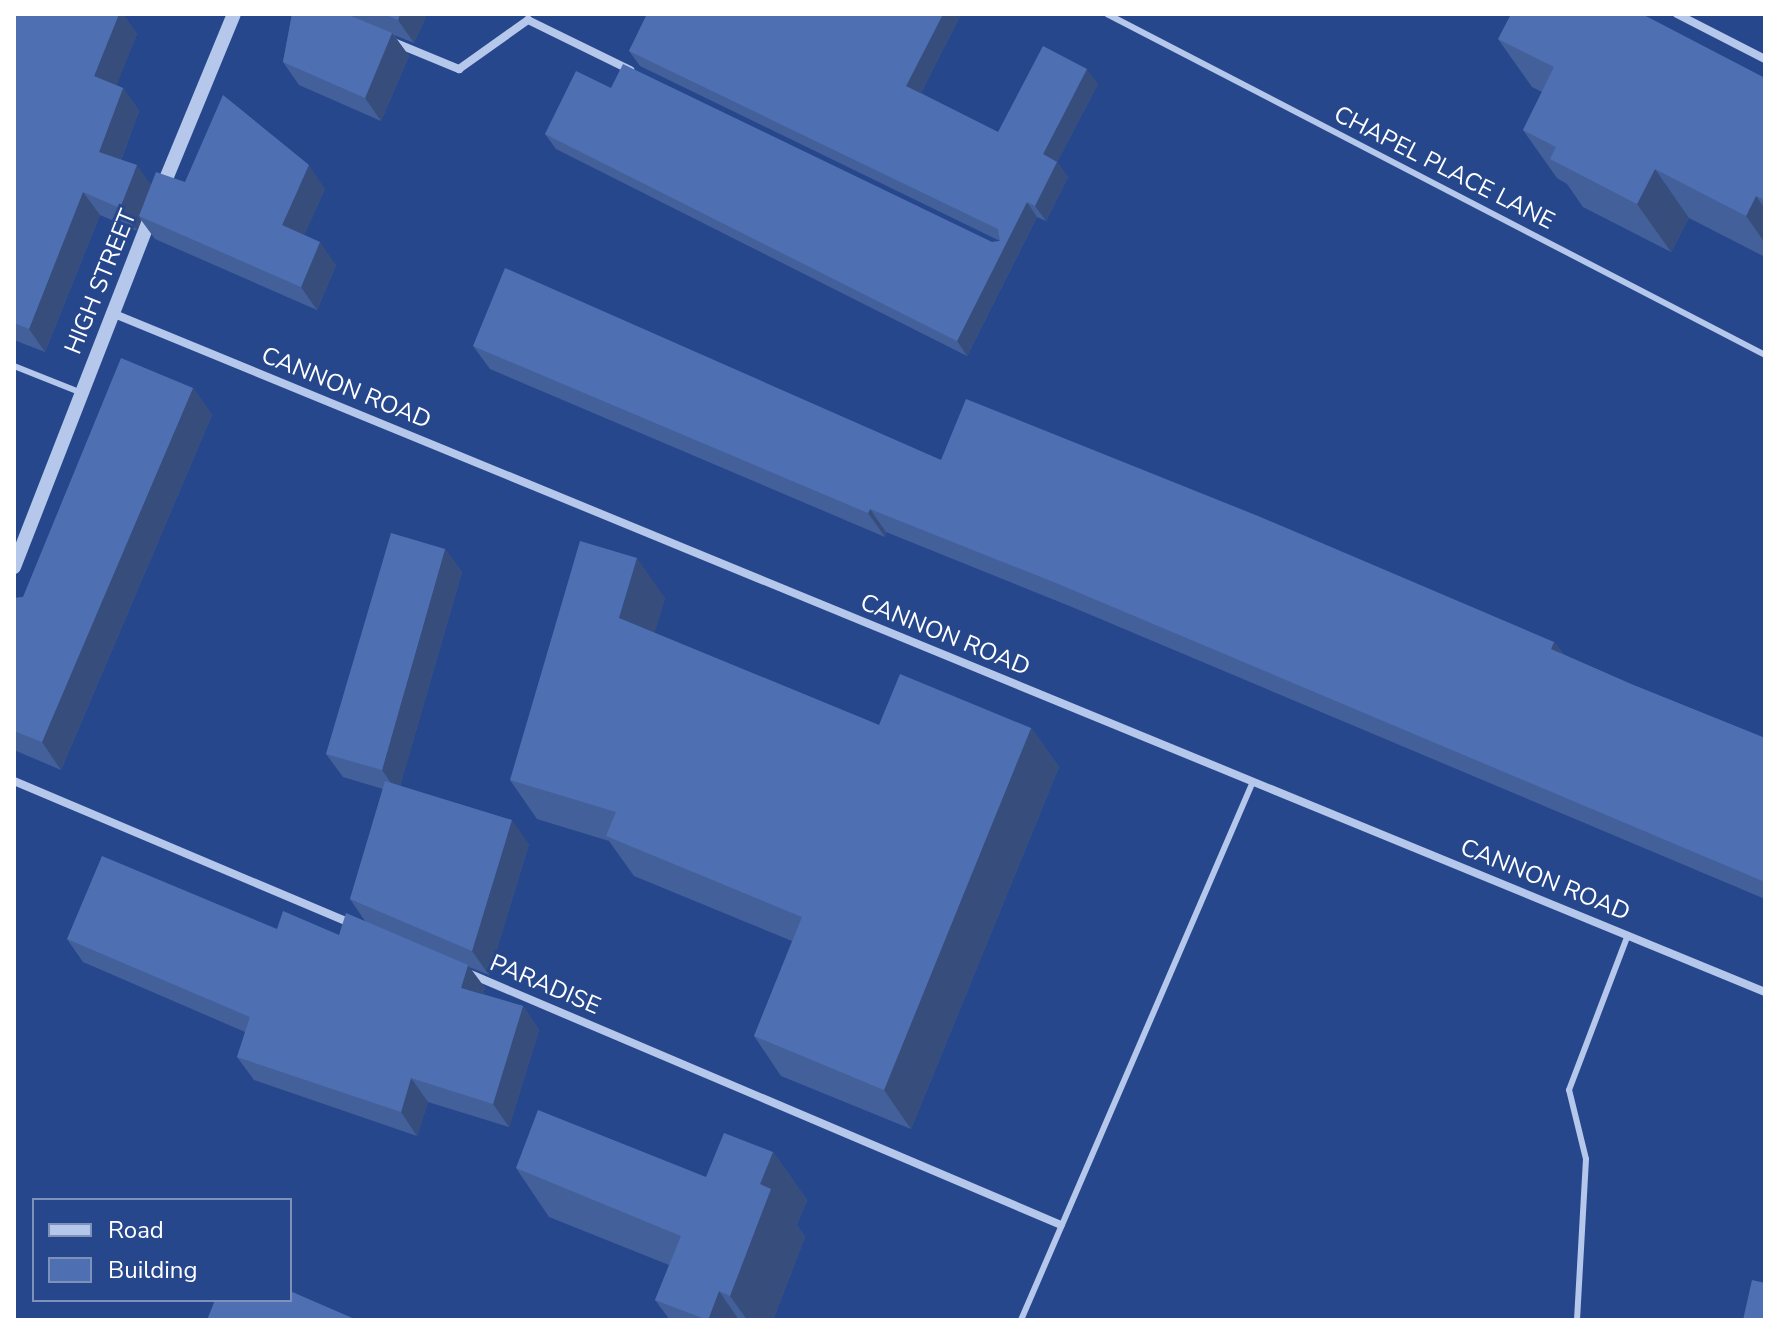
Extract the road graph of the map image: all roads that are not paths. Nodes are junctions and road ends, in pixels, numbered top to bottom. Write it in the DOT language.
graph roads {
  1 [pos="234,14"];
  2 [pos="1107,14"];
  3 [pos="1677,14"];
  4 [pos="378,36"];
  5 [pos="1765,59"];
  6 [pos="640,75"];
  7 [pos="111,313"];
  8 [pos="1765,355"];
  9 [pos="14,366"];
  10 [pos="82,393"];
  11 [pos="14,567"];
  12 [pos="14,781"];
  13 [pos="1252,784"];
  14 [pos="365,930"];
  15 [pos="1628,935"];
  16 [pos="452,967"];
  17 [pos="1765,992"];
  18 [pos="1061,1225"];
  19 [pos="1021,1320"];
  20 [pos="1577,1320"];
  1 -- 7 [label="street, HIGH STREET"];
  2 -- 8 [label="lane, CHAPEL PLACE LANE"];
  3 -- 5 [label="street"];
  4 -- 6 [label="street"];
  7 -- 10 [label="street, HIGH STREET"];
  7 -- 13 [label="street, CANNON ROAD"];
  9 -- 10 [label="lane"];
  10 -- 11 [label="street, HIGH STREET"];
  12 -- 14 [label="street"];
  13 -- 15 [label="street, CANNON ROAD"];
  13 -- 18 [label="lane"];
  15 -- 17 [label="street, CANNON ROAD"];
  15 -- 20 [label="lane"];
  16 -- 18 [label="street, PARADISE"];
  18 -- 19 [label="lane"];
}
